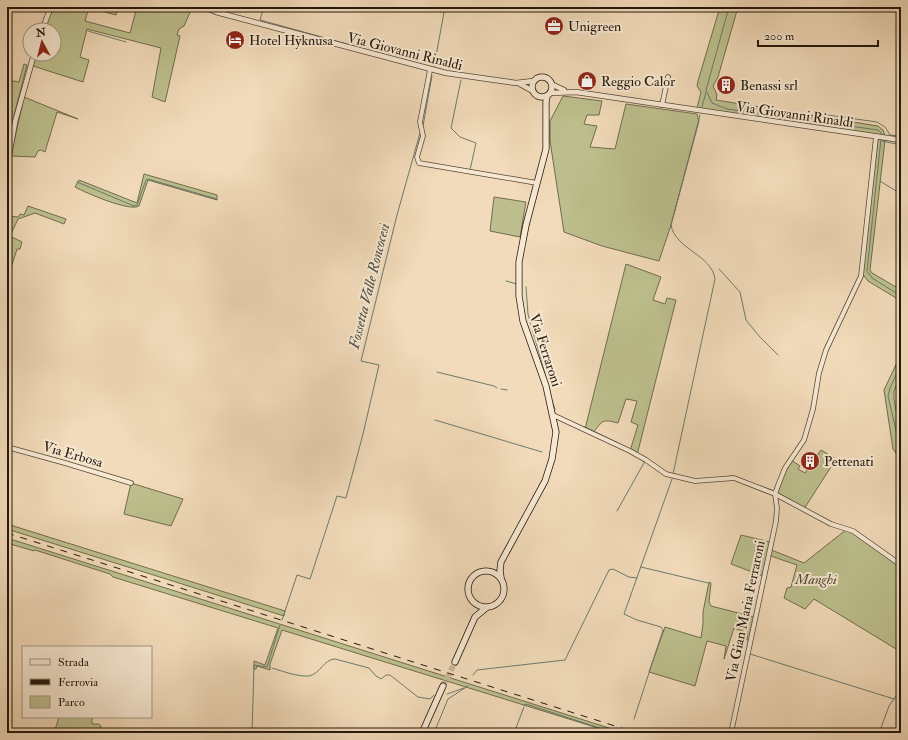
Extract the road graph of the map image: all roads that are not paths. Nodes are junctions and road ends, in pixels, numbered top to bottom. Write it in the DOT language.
graph roads {
  1 [pos="51,7"];
  2 [pos="204,7"];
  3 [pos="212,7"];
  4 [pos="221,13"];
  5 [pos="45,22"];
  6 [pos="32,62"];
  7 [pos="430,70"];
  8 [pos="668,77"];
  9 [pos="534,81"];
  10 [pos="516,83"];
  11 [pos="551,84"];
  12 [pos="532,90"];
  13 [pos="567,91"];
  14 [pos="549,94"];
  15 [pos="537,97"];
  16 [pos="662,105"];
  17 [pos="545,111"];
  18 [pos="878,137"];
  19 [pos="901,140"];
  20 [pos="7,166"];
  21 [pos="537,183"];
  22 [pos="553,415"];
  23 [pos="7,447"];
  24 [pos="132,484"];
  25 [pos="775,494"];
  26 [pos="501,562"];
  27 [pos="901,565"];
  28 [pos="490,571"];
  29 [pos="501,578"];
  30 [pos="474,602"];
  31 [pos="486,608"];
  32 [pos="475,617"];
  33 [pos="455,662"];
  34 [pos="443,686"];
  35 [pos="422,733"];
  36 [pos="731,733"];
  1 -- 5 [label="street"];
  2 -- 4 [label="street, Via Giovanni Rinaldi"];
  3 -- 4 [label="street, Via Giovanni Rinaldi"];
  4 -- 7 [label="street, Via Giovanni Rinaldi"];
  6 -- 20 [label="street"];
  7 -- 10 [label="street, Via Giovanni Rinaldi"];
  7 -- 21 [label="street"];
  8 -- 16 [label="street"];
  9 -- 10 [label="street, Via Giovanni Rinaldi"];
  9 -- 11 [label="main road"];
  9 -- 12 [label="main road"];
  10 -- 12 [label="street, Via Giovanni Rinaldi"];
  11 -- 13 [label="street, Via Giovanni Rinaldi"];
  11 -- 14 [label="main road"];
  12 -- 15 [label="main road"];
  13 -- 14 [label="street, Via Giovanni Rinaldi"];
  13 -- 16 [label="street, Via Giovanni Rinaldi"];
  14 -- 15 [label="main road"];
  14 -- 17 [label="main road, Via Ferraroni"];
  15 -- 17 [label="main road, Via Ferraroni"];
  16 -- 18 [label="street, Via Giovanni Rinaldi"];
  17 -- 21 [label="main road, Via Ferraroni"];
  18 -- 19 [label="street, Via Giovanni Rinaldi"];
  18 -- 25 [label="street, Via Gian Maria Ferraroni"];
  21 -- 22 [label="main road, Via Ferraroni"];
  22 -- 25 [label="street"];
  22 -- 26 [label="main road, Via Ferraroni"];
  23 -- 24 [label="street, Via Erbosa"];
  25 -- 27 [label="street"];
  25 -- 36 [label="street, Via Gian Maria Ferraroni"];
  26 -- 28 [label="main road, Via Ferraroni"];
  26 -- 29 [label="main road, Via Ferraroni"];
  28 -- 29 [label="main road"];
  28 -- 30 [label="main road"];
  29 -- 31 [label="main road"];
  30 -- 31 [label="main road"];
  30 -- 32 [label="main road"];
  31 -- 32 [label="main road"];
  32 -- 33 [label="main road"];
  34 -- 35 [label="main road"];
}
